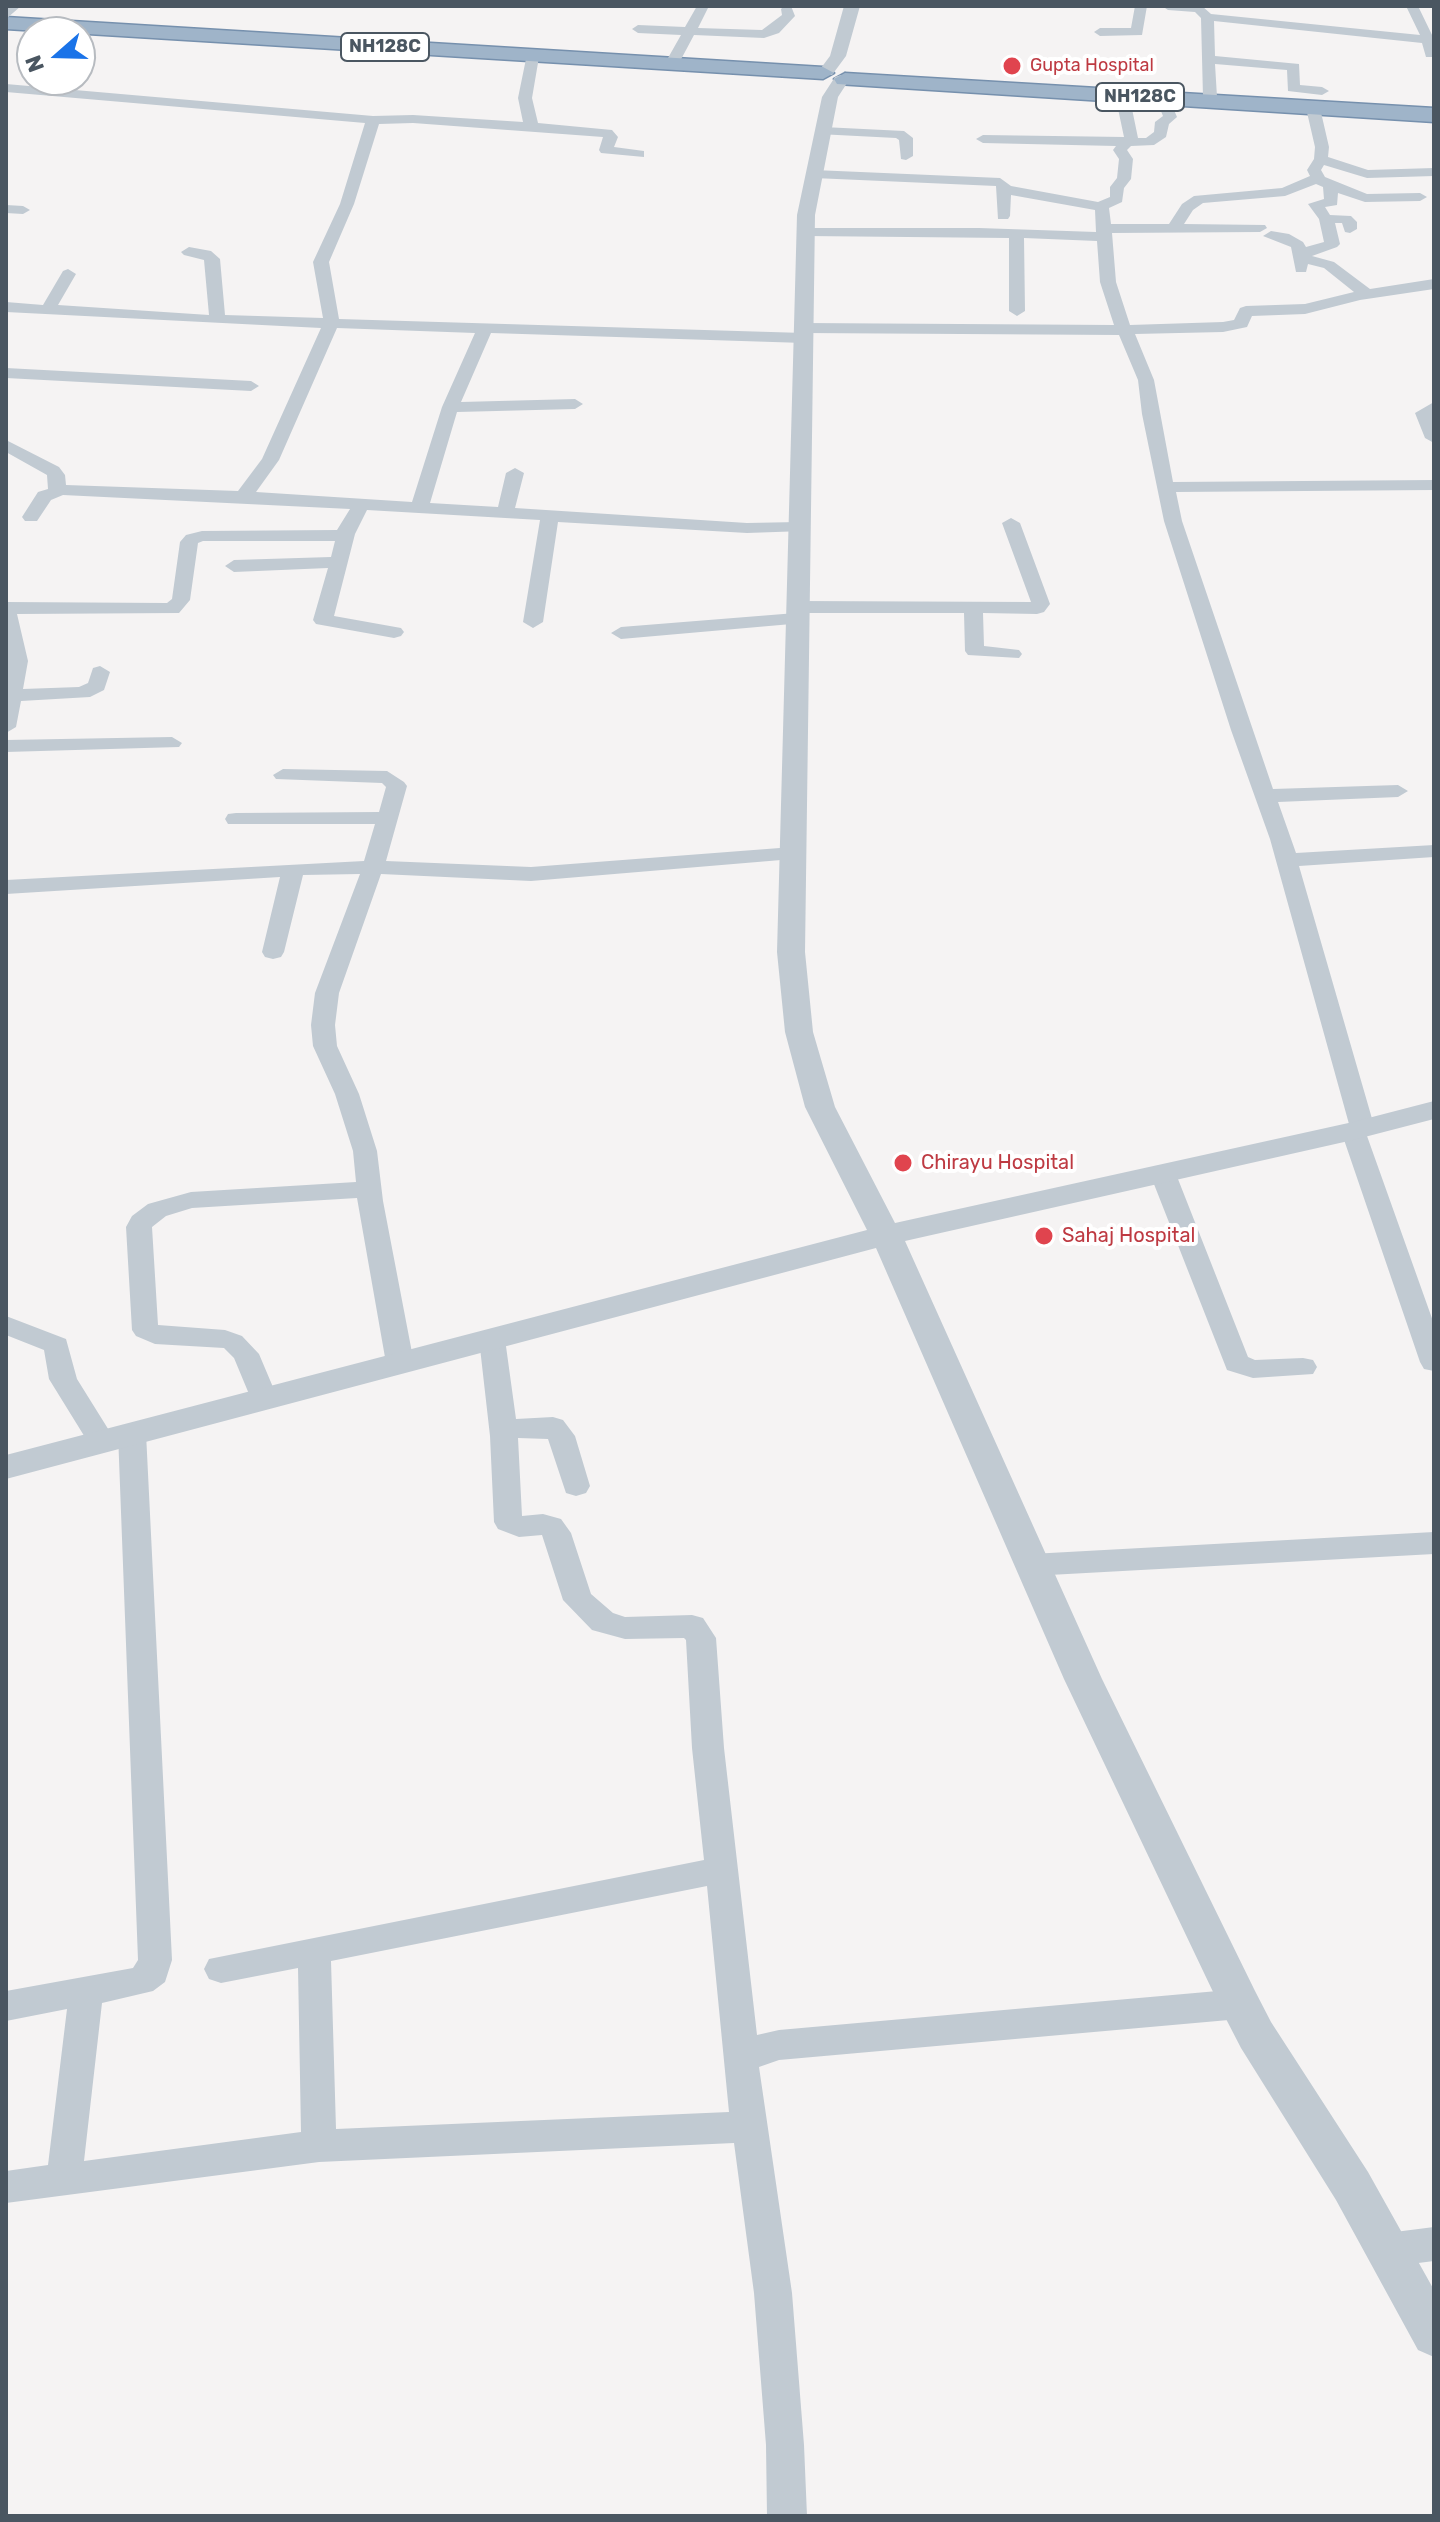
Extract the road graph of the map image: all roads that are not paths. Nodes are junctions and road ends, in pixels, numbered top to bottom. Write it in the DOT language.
graph roads {
  1 [pos="15,6"];
  2 [pos="703,6"];
  3 [pos="852,6"];
  4 [pos="1141,6"];
  5 [pos="1168,6"];
  6 [pos="1412,6"];
  7 [pos="1421,6"];
  8 [pos="1429,6"];
  9 [pos="787,9"];
  10 [pos="1206,11"];
  11 [pos="6,15"];
  12 [pos="6,23"];
  13 [pos="638,29"];
  14 [pos="689,31"];
  15 [pos="1100,32"];
  16 [pos="1428,35"];
  17 [pos="1434,55"];
  18 [pos="532,57"];
  19 [pos="1208,59"];
  20 [pos="671,65"];
  21 [pos="835,76"];
  22 [pos="6,88"];
  23 [pos="1126,96"];
  24 [pos="1210,97"];
  25 [pos="1163,99"];
  26 [pos="1317,100"];
  27 [pos="1434,113"];
  28 [pos="386,115"];
  29 [pos="526,126"];
  30 [pos="823,131"];
  31 [pos="983,139"];
  32 [pos="1131,140"];
  33 [pos="639,154"];
  34 [pos="906,156"];
  35 [pos="1321,159"];
  36 [pos="1434,172"];
  37 [pos="814,174"];
  38 [pos="1323,182"];
  39 [pos="1004,189"];
  40 [pos="1420,197"];
  41 [pos="1100,206"];
  42 [pos="6,209"];
  43 [pos="23,210"];
  44 [pos="1003,216"];
  45 [pos="1326,219"];
  46 [pos="1174,228"];
  47 [pos="1350,229"];
  48 [pos="806,232"];
  49 [pos="1016,233"];
  50 [pos="1104,233"];
  51 [pos="189,252"];
  52 [pos="1301,261"];
  53 [pos="68,274"];
  54 [pos="1434,284"];
  55 [pos="1367,294"];
  56 [pos="6,307"];
  57 [pos="48,310"];
  58 [pos="1017,311"];
  59 [pos="217,320"];
  60 [pos="332,322"];
  61 [pos="486,327"];
  62 [pos="1124,330"];
  63 [pos="804,333"];
  64 [pos="6,373"];
  65 [pos="251,386"];
  66 [pos="575,404"];
  67 [pos="450,407"];
  68 [pos="1434,407"];
  69 [pos="1434,438"];
  70 [pos="6,445"];
  71 [pos="515,473"];
  72 [pos="1434,485"];
  73 [pos="1166,487"];
  74 [pos="57,490"];
  75 [pos="243,497"];
  76 [pos="361,504"];
  77 [pos="419,508"];
  78 [pos="505,513"];
  79 [pos="550,516"];
  80 [pos="31,517"];
  81 [pos="1011,523"];
  82 [pos="798,527"];
  83 [pos="346,534"];
  84 [pos="278,536"];
  85 [pos="339,562"];
  86 [pos="268,565"];
  87 [pos="234,566"];
  88 [pos="6,608"];
  89 [pos="973,608"];
  90 [pos="796,613"];
  91 [pos="533,622"];
  92 [pos="394,632"];
  93 [pos="621,633"];
  94 [pos="1012,654"];
  95 [pos="100,672"];
  96 [pos="11,695"];
  97 [pos="6,727"];
  98 [pos="172,743"];
  99 [pos="6,746"];
  100 [pos="283,775"];
  101 [pos="1398,791"];
  102 [pos="1265,796"];
  103 [pos="385,818"];
  104 [pos="236,819"];
  105 [pos="1434,851"];
  106 [pos="793,853"];
  107 [pos="1287,860"];
  108 [pos="373,867"];
  109 [pos="293,870"];
  110 [pos="6,887"];
  111 [pos="273,952"];
  112 [pos="1434,1110"];
  113 [pos="1358,1130"];
  114 [pos="1163,1174"];
  115 [pos="369,1189"];
  116 [pos="886,1235"];
  117 [pos="6,1325"];
  118 [pos="492,1339"];
  119 [pos="1434,1362"];
  120 [pos="400,1363"];
  121 [pos="1303,1367"];
  122 [pos="264,1399"];
  123 [pos="503,1429"];
  124 [pos="117,1437"];
  125 [pos="6,1467"];
  126 [pos="576,1486"];
  127 [pos="1434,1543"];
  128 [pos="1031,1565"];
  129 [pos="722,1870"];
  130 [pos="314,1951"];
  131 [pos="221,1969"];
  132 [pos="86,1992"];
  133 [pos="1240,2004"];
  134 [pos="6,2006"];
  135 [pos="743,2059"];
  136 [pos="750,2127"];
  137 [pos="319,2146"];
  138 [pos="64,2178"];
  139 [pos="6,2187"];
  140 [pos="1434,2244"];
  141 [pos="1387,2250"];
  142 [pos="1434,2335"];
  143 [pos="787,2516"];
  1 -- 11 [label="street"];
  2 -- 14 [label="street"];
  3 -- 21 [label="street"];
  4 -- 15 [label="street"];
  5 -- 10 [label="street"];
  6 -- 16 [label="street"];
  7 -- 8 [label="street"];
  9 -- 14 [label="street"];
  10 -- 16 [label="street"];
  10 -- 19 [label="street"];
  12 -- 18 [label="highway, NH128C"];
  13 -- 14 [label="street"];
  14 -- 20 [label="street"];
  16 -- 17 [label="street"];
  18 -- 20 [label="highway, NH128C"];
  18 -- 29 [label="street"];
  19 -- 24 [label="street"];
  19 -- 26 [label="street"];
  20 -- 21 [label="highway, NH128C"];
  21 -- 23 [label="highway, NH128C"];
  21 -- 24 [label="highway, NH128C"];
  21 -- 30 [label="street"];
  22 -- 28 [label="street"];
  23 -- 25 [label="highway, NH128C"];
  23 -- 32 [label="street"];
  24 -- 27 [label="highway, NH128C"];
  25 -- 26 [label="highway, NH128C"];
  25 -- 32 [label="street"];
  26 -- 27 [label="highway, NH128C"];
  26 -- 35 [label="street"];
  28 -- 29 [label="street"];
  28 -- 60 [label="street"];
  29 -- 33 [label="street"];
  30 -- 34 [label="street"];
  30 -- 37 [label="street"];
  31 -- 32 [label="street"];
  32 -- 41 [label="street"];
  35 -- 36 [label="street"];
  35 -- 38 [label="street"];
  37 -- 39 [label="street"];
  37 -- 48 [label="street"];
  38 -- 40 [label="street"];
  38 -- 45 [label="street"];
  38 -- 46 [label="street"];
  39 -- 41 [label="street"];
  39 -- 44 [label="street"];
  41 -- 50 [label="street"];
  42 -- 43 [label="street"];
  45 -- 47 [label="street"];
  45 -- 52 [label="street"];
  46 -- 50 [label="street"];
  46 -- 52 [label="street"];
  48 -- 49 [label="street"];
  48 -- 63 [label="street"];
  49 -- 50 [label="street"];
  49 -- 58 [label="street"];
  50 -- 62 [label="street"];
  51 -- 59 [label="street"];
  52 -- 55 [label="street"];
  53 -- 57 [label="street"];
  54 -- 55 [label="street"];
  55 -- 62 [label="street"];
  56 -- 57 [label="street"];
  57 -- 59 [label="street"];
  59 -- 60 [label="street"];
  60 -- 61 [label="street"];
  60 -- 75 [label="street"];
  61 -- 63 [label="street"];
  61 -- 67 [label="street"];
  62 -- 63 [label="street"];
  62 -- 73 [label="street"];
  63 -- 82 [label="street"];
  64 -- 65 [label="street"];
  66 -- 67 [label="street"];
  67 -- 77 [label="street"];
  68 -- 69 [label="street"];
  70 -- 74 [label="street"];
  71 -- 78 [label="street"];
  72 -- 73 [label="street"];
  73 -- 102 [label="street"];
  74 -- 75 [label="street"];
  74 -- 80 [label="street"];
  75 -- 76 [label="street"];
  76 -- 77 [label="street"];
  76 -- 83 [label="street"];
  77 -- 78 [label="street"];
  78 -- 79 [label="street"];
  79 -- 82 [label="street"];
  79 -- 91 [label="street"];
  81 -- 89 [label="street"];
  82 -- 90 [label="street"];
  83 -- 84 [label="street"];
  83 -- 85 [label="street"];
  84 -- 86 [label="street"];
  84 -- 88 [label="street"];
  85 -- 86 [label="street"];
  85 -- 92 [label="street"];
  86 -- 87 [label="street"];
  88 -- 96 [label="street"];
  89 -- 90 [label="street"];
  89 -- 94 [label="street"];
  90 -- 93 [label="street"];
  90 -- 106 [label="street"];
  95 -- 96 [label="street"];
  96 -- 97 [label="street"];
  98 -- 99 [label="street"];
  100 -- 103 [label="street"];
  101 -- 102 [label="street"];
  102 -- 107 [label="street"];
  103 -- 104 [label="street"];
  103 -- 108 [label="street"];
  105 -- 107 [label="street"];
  106 -- 108 [label="street"];
  106 -- 116 [label="street"];
  107 -- 113 [label="street"];
  108 -- 109 [label="street"];
  108 -- 115 [label="street"];
  109 -- 110 [label="street"];
  109 -- 111 [label="street"];
  112 -- 113 [label="street"];
  113 -- 114 [label="street"];
  113 -- 119 [label="street"];
  114 -- 116 [label="street"];
  114 -- 121 [label="street"];
  115 -- 120 [label="street"];
  115 -- 122 [label="street"];
  116 -- 118 [label="street"];
  116 -- 128 [label="street"];
  117 -- 124 [label="street"];
  118 -- 120 [label="street"];
  118 -- 123 [label="street"];
  120 -- 122 [label="street"];
  122 -- 124 [label="street"];
  123 -- 126 [label="street"];
  123 -- 129 [label="street"];
  124 -- 125 [label="street"];
  124 -- 132 [label="street"];
  127 -- 128 [label="street"];
  128 -- 133 [label="street"];
  129 -- 130 [label="street"];
  129 -- 135 [label="street"];
  130 -- 131 [label="street"];
  130 -- 137 [label="street"];
  132 -- 134 [label="street"];
  132 -- 138 [label="street"];
  133 -- 135 [label="street"];
  133 -- 141 [label="street"];
  135 -- 136 [label="street"];
  136 -- 137 [label="street"];
  136 -- 143 [label="street"];
  137 -- 138 [label="street"];
  138 -- 139 [label="street"];
  140 -- 141 [label="street"];
  141 -- 142 [label="street"];
}
